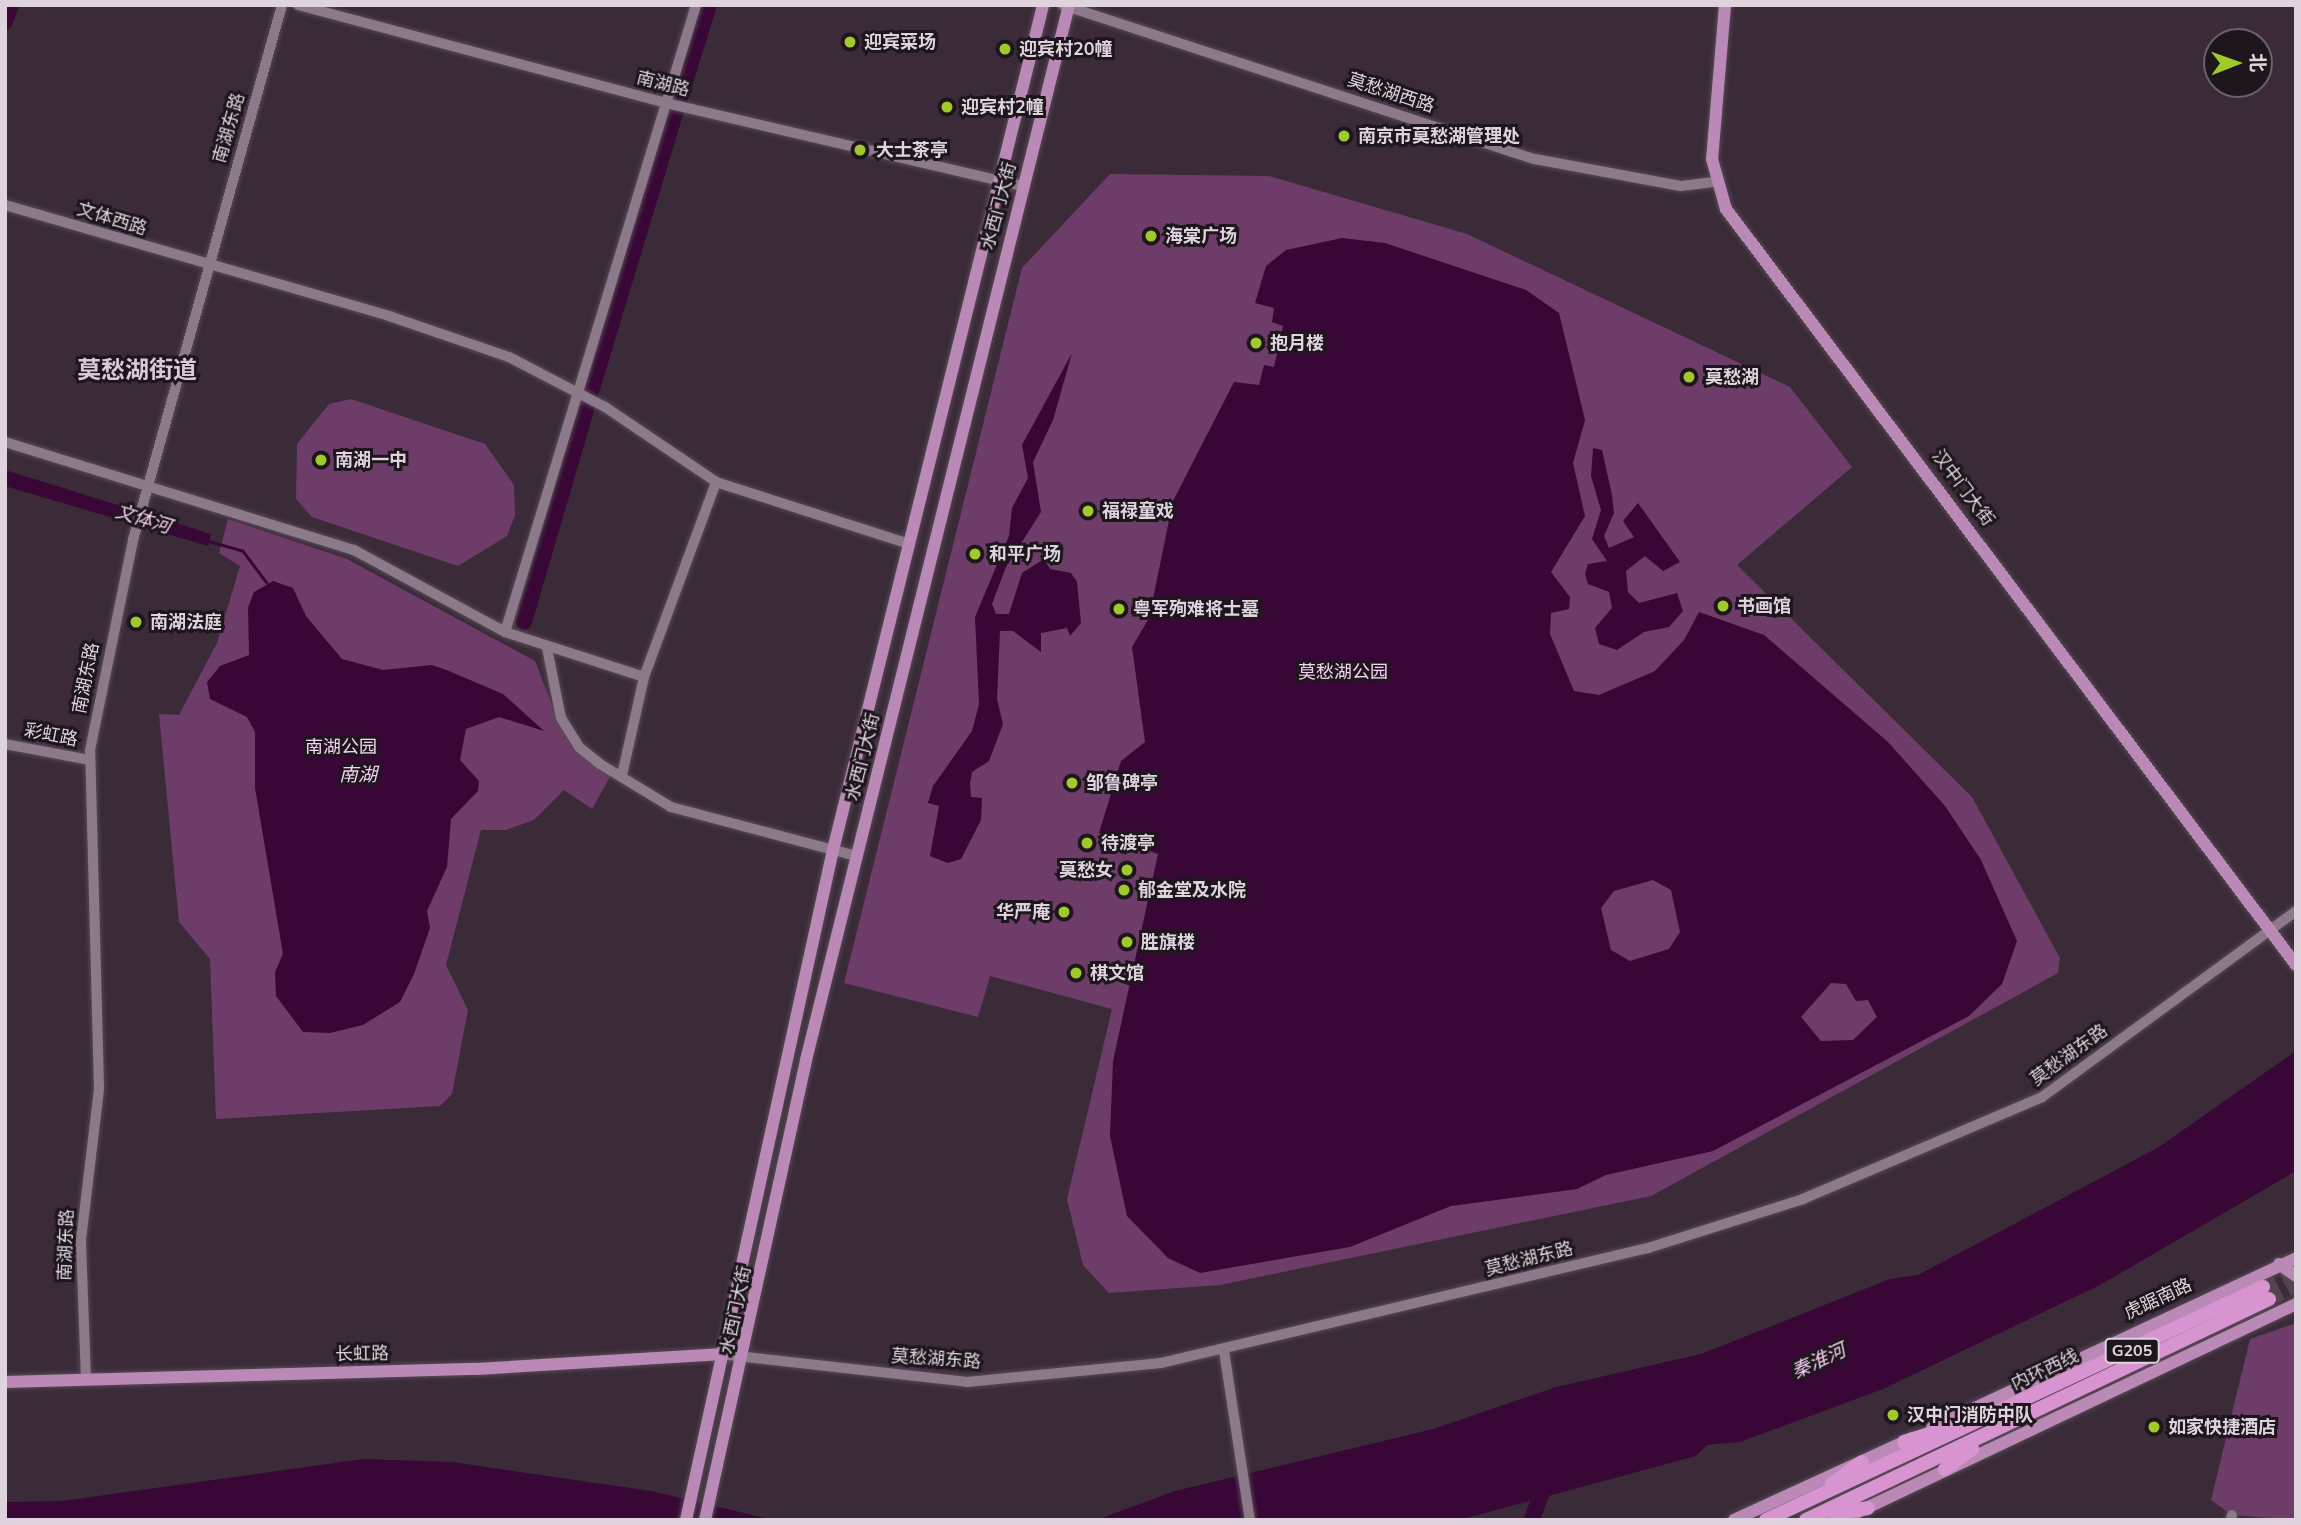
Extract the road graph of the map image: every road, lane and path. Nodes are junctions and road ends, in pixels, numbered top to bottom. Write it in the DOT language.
graph roads {
  1 [pos="282,5"];
  2 [pos="298,5"];
  3 [pos="696,5"];
  4 [pos="1042,5"];
  5 [pos="1725,5"];
  6 [pos="1066,6"];
  7 [pos="666,103"];
  8 [pos="997,179"];
  9 [pos="1714,182"];
  10 [pos="1023,186"];
  11 [pos="5,205"];
  12 [pos="208,266"];
  13 [pos="579,393"];
  14 [pos="5,442"];
  15 [pos="716,482"];
  16 [pos="148,486"];
  17 [pos="909,544"];
  18 [pos="505,632"];
  19 [pos="547,648"];
  20 [pos="644,677"];
  21 [pos="5,744"];
  22 [pos="90,760"];
  23 [pos="622,775"];
  24 [pos="833,850"];
  25 [pos="856,856"];
  26 [pos="2296,911"];
  27 [pos="2272,928"];
  28 [pos="2294,962"];
  29 [pos="2296,1258"];
  30 [pos="2279,1264"];
  31 [pos="2296,1276"];
  32 [pos="2266,1293"];
  33 [pos="2294,1304"];
  34 [pos="1224,1351"];
  35 [pos="719,1354"];
  36 [pos="744,1357"];
  37 [pos="86,1379"];
  38 [pos="5,1382"];
  39 [pos="2002,1419"];
  40 [pos="1904,1441"];
  41 [pos="1862,1462"];
  42 [pos="1945,1469"];
  43 [pos="1868,1508"];
  44 [pos="1808,1513"];
  45 [pos="686,1520"];
  46 [pos="705,1520"];
  47 [pos="1250,1520"];
  48 [pos="1734,1520"];
  49 [pos="1766,1520"];
  50 [pos="1841,1520"];
  1 -- 12 [label="street, 南湖东路"];
  2 -- 7 [label="street, 南湖路"];
  3 -- 7 [label="street"];
  4 -- 8 [label="main road, 水西门大街"];
  5 -- 9 [label="main road, 汉中门大街"];
  6 -- 9 [label="street, 莫愁湖西路"];
  6 -- 10 [label="main road, 水西门大街"];
  7 -- 8 [label="street, 南湖路"];
  7 -- 13 [label="street"];
  8 -- 10 [label="street, 南湖路"];
  8 -- 17 [label="main road, 水西门大街"];
  9 -- 27 [label="main road, 汉中门大街"];
  10 -- 25 [label="main road, 水西门大街"];
  11 -- 12 [label="street, 文体西路"];
  12 -- 13 [label="street, 文体西路"];
  12 -- 16 [label="street, 南湖东路"];
  13 -- 15 [label="street, 文体西路"];
  13 -- 18 [label="street"];
  14 -- 16 [label="street"];
  15 -- 17 [label="street, 文体西路"];
  15 -- 20 [label="street"];
  16 -- 18 [label="street"];
  16 -- 22 [label="street, 南湖东路"];
  17 -- 24 [label="main road, 水西门大街"];
  18 -- 19 [label="street"];
  19 -- 20 [label="street"];
  19 -- 23 [label="street"];
  20 -- 23 [label="street"];
  21 -- 22 [label="street, 彩虹路"];
  22 -- 37 [label="street, 南湖东路"];
  23 -- 24 [label="street"];
  24 -- 25 [label="street"];
  24 -- 35 [label="main road, 水西门大街"];
  25 -- 36 [label="main road, 水西门大街"];
  26 -- 27 [label="street, 莫愁湖东路"];
  27 -- 28 [label="main road, 汉中门大街"];
  27 -- 34 [label="street, 莫愁湖东路"];
  29 -- 30 [label="main road, 虎踞南路"];
  30 -- 31 [label="main road"];
  30 -- 40 [label="main road, 虎踞南路"];
  32 -- 39 [label="highway, 内环西线 / G205"];
  33 -- 42 [label="main road"];
  34 -- 36 [label="street, 莫愁湖东路"];
  34 -- 47 [label="street"];
  35 -- 36 [label="street, 莫愁湖东路"];
  35 -- 37 [label="main road, 长虹路"];
  35 -- 45 [label="main road, 水西门大街"];
  36 -- 46 [label="main road, 水西门大街"];
  37 -- 38 [label="main road, 长虹路"];
  39 -- 40 [label="highway"];
  39 -- 42 [label="highway"];
  39 -- 44 [label="highway, 内环西线 / G205"];
  40 -- 41 [label="main road, 虎踞南路"];
  41 -- 44 [label="highway"];
  41 -- 48 [label="main road, 虎踞南路"];
  42 -- 43 [label="main road"];
  43 -- 44 [label="highway"];
  43 -- 50 [label="main road"];
  44 -- 49 [label="highway, 内环西线 / G205"];
}
